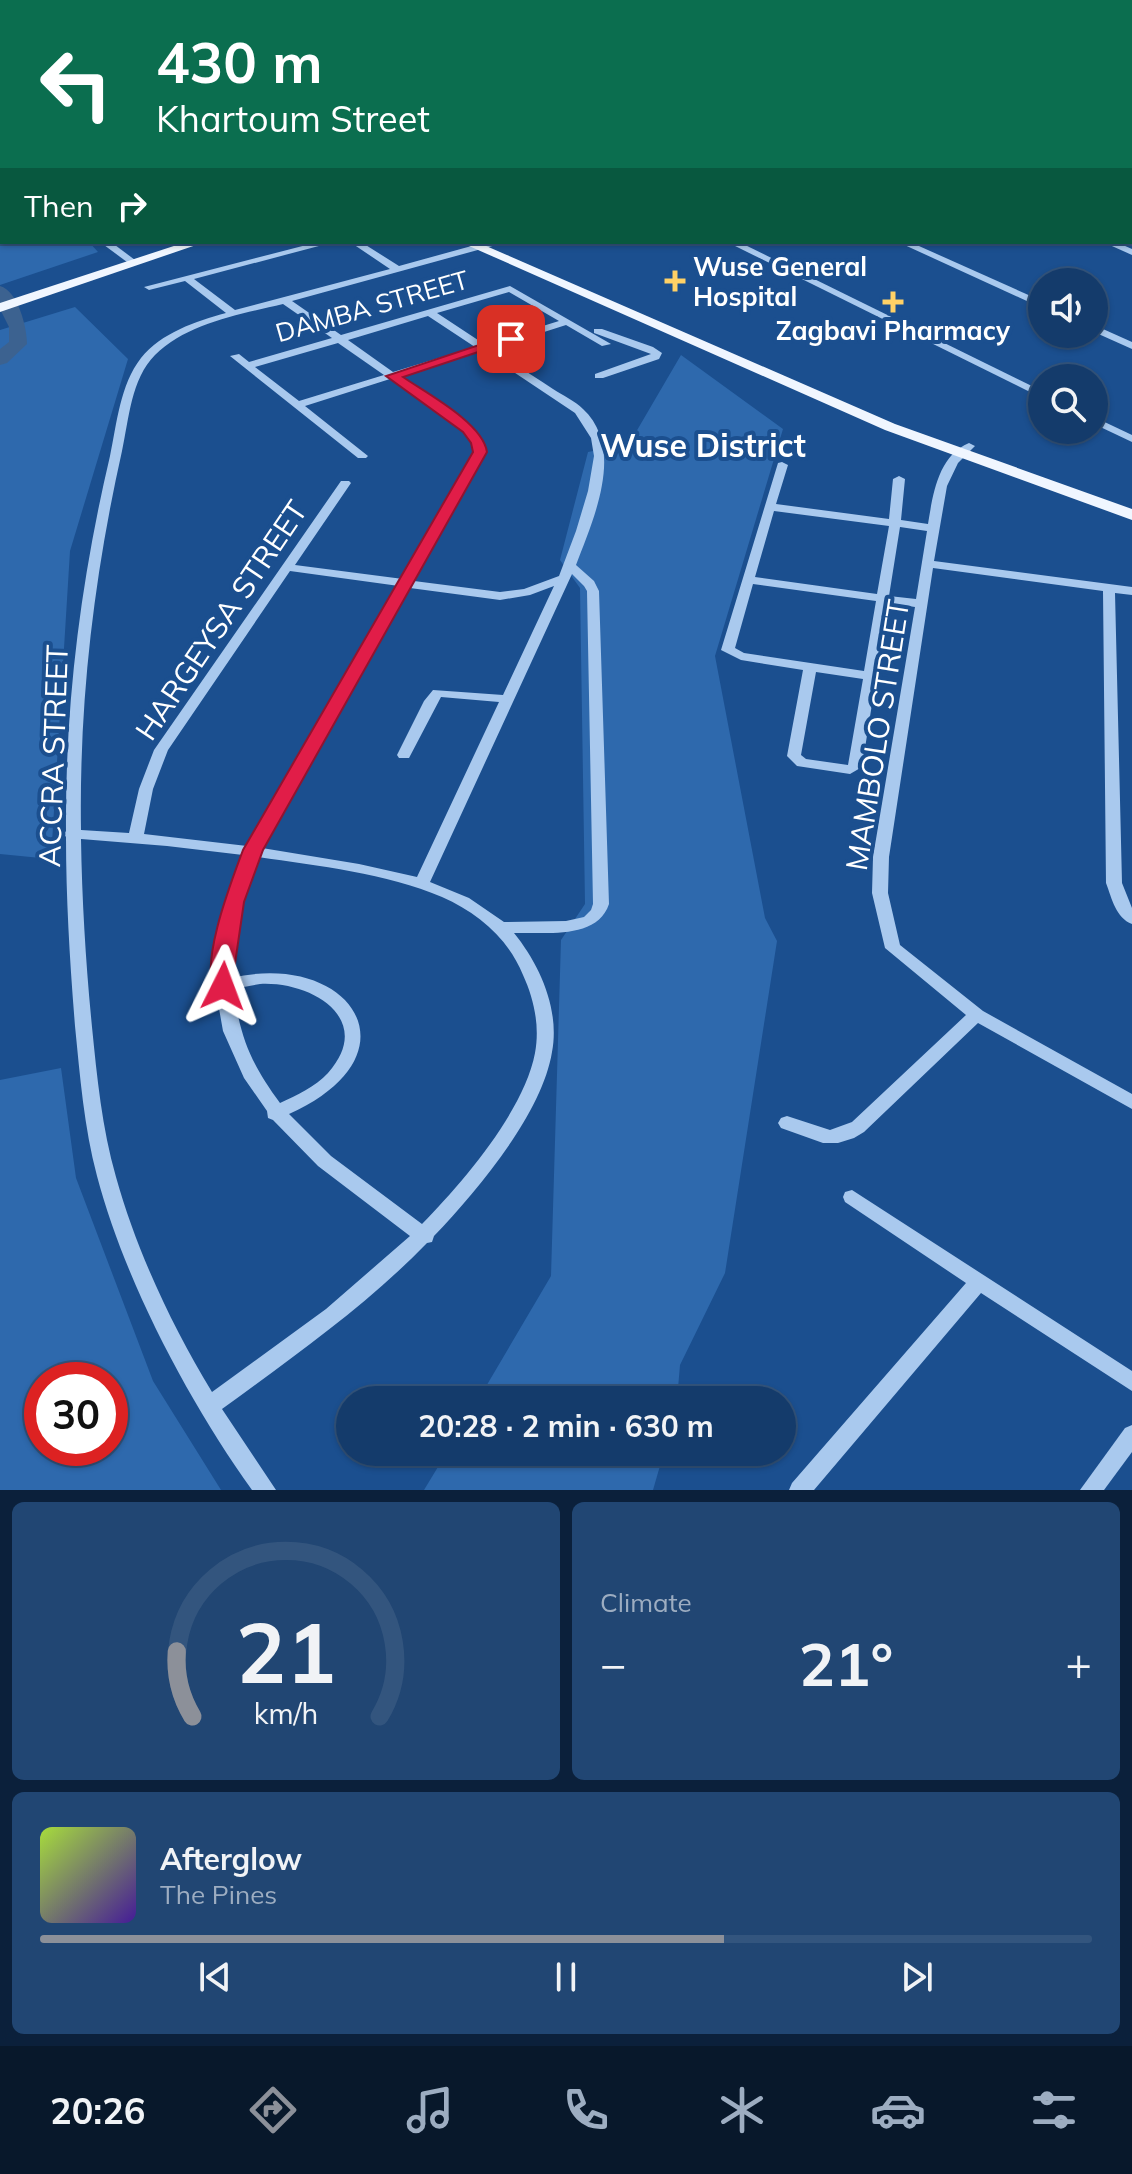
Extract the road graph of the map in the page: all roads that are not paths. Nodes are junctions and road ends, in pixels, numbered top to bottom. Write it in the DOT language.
graph roads {
  1 [pos="108,244"];
  2 [pos="164,244"];
  3 [pos="191,244"];
  4 [pos="321,244"];
  5 [pos="358,244"];
  6 [pos="479,244"];
  7 [pos="484,244"];
  8 [pos="736,244"];
  9 [pos="907,244"];
  10 [pos="1113,244"];
  11 [pos="1132,252"];
  12 [pos="128,260"];
  13 [pos="397,269"];
  14 [pos="187,278"];
  15 [pos="52,285"];
  16 [pos="149,287"];
  17 [pos="0,298"];
  18 [pos="1028,299"];
  19 [pos="284,300"];
  20 [pos="0,308"];
  21 [pos="430,313"];
  22 [pos="234,314"];
  23 [pos="567,322"];
  24 [pos="579,329"];
  25 [pos="1108,335"];
  26 [pos="339,338"];
  27 [pos="606,344"];
  28 [pos="1132,346"];
  29 [pos="483,347"];
  30 [pos="235,356"];
  31 [pos="248,366"];
  32 [pos="393,376"];
  33 [pos="599,376"];
  34 [pos="1028,388"];
  35 [pos="296,405"];
  36 [pos="1108,427"];
  37 [pos="1132,439"];
  38 [pos="963,450"];
  39 [pos="362,456"];
  40 [pos="782,465"];
  41 [pos="899,479"];
  42 [pos="345,483"];
  43 [pos="1132,502"];
  44 [pos="770,507"];
  45 [pos="1132,515"];
  46 [pos="895,523"];
  47 [pos="934,528"];
  48 [pos="929,564"];
  49 [pos="286,567"];
  50 [pos="567,572"];
  51 [pos="750,580"];
  52 [pos="407,585"];
  53 [pos="1109,588"];
  54 [pos="1132,591"];
  55 [pos="882,599"];
  56 [pos="923,604"];
  57 [pos="810,667"];
  58 [pos="869,676"];
  59 [pos="508,699"];
  60 [pos="404,755"];
  61 [pos="71,834"];
  62 [pos="136,837"];
  63 [pos="253,850"];
  64 [pos="421,885"];
  65 [pos="1132,919"];
  66 [pos="503,928"];
  67 [pos="223,986"];
  68 [pos="977,1015"];
  69 [pos="1132,1102"];
  70 [pos="274,1113"];
  71 [pos="787,1123"];
  72 [pos="852,1197"];
  73 [pos="425,1236"];
  74 [pos="979,1281"];
  75 [pos="1132,1382"];
  76 [pos="208,1407"];
  77 [pos="1132,1435"];
  78 [pos="265,1490"];
  79 [pos="800,1490"];
  80 [pos="1091,1490"];
  1 -- 12 [label="street"];
  2 -- 12 [label="main road"];
  3 -- 12 [label="main road"];
  4 -- 14 [label="street"];
  5 -- 13 [label="street"];
  6 -- 13 [label="street, ACCRA STREET"];
  7 -- 38 [label="main road"];
  8 -- 34 [label="street"];
  9 -- 18 [label="street"];
  10 -- 11 [label="street"];
  12 -- 15 [label="main road"];
  13 -- 19 [label="street, ACCRA STREET"];
  14 -- 16 [label="street"];
  14 -- 22 [label="street"];
  15 -- 17 [label="main road"];
  15 -- 20 [label="main road"];
  19 -- 22 [label="street, ACCRA STREET"];
  19 -- 26 [label="street"];
  21 -- 23 [label="street, DAMBA STREET"];
  21 -- 26 [label="street, DAMBA STREET"];
  21 -- 29 [label="street"];
  22 -- 61 [label="street, ACCRA STREET"];
  23 -- 24 [label="street"];
  23 -- 29 [label="street"];
  24 -- 27 [label="street"];
  24 -- 33 [label="street"];
  25 -- 28 [label="street"];
  26 -- 31 [label="street, DAMBA STREET"];
  26 -- 32 [label="street"];
  29 -- 32 [label="street"];
  29 -- 50 [label="street"];
  30 -- 31 [label="street"];
  31 -- 35 [label="street"];
  32 -- 35 [label="street"];
  32 -- 52 [label="street"];
  35 -- 39 [label="street"];
  36 -- 37 [label="street"];
  38 -- 43 [label="main road"];
  38 -- 45 [label="main road"];
  38 -- 47 [label="street, MAMBOLO STREET"];
  40 -- 44 [label="street"];
  41 -- 46 [label="street"];
  42 -- 49 [label="street, HARGEYSA STREET"];
  44 -- 46 [label="street"];
  44 -- 51 [label="street"];
  46 -- 47 [label="street"];
  46 -- 55 [label="street"];
  47 -- 48 [label="street, MAMBOLO STREET"];
  48 -- 53 [label="street"];
  48 -- 56 [label="street, MAMBOLO STREET"];
  49 -- 52 [label="street"];
  49 -- 62 [label="street, HARGEYSA STREET"];
  50 -- 52 [label="street"];
  50 -- 59 [label="street"];
  50 -- 66 [label="street"];
  51 -- 55 [label="street"];
  51 -- 57 [label="street"];
  52 -- 63 [label="street"];
  53 -- 54 [label="street"];
  53 -- 65 [label="street"];
  55 -- 56 [label="street"];
  55 -- 58 [label="street"];
  56 -- 68 [label="street, MAMBOLO STREET"];
  57 -- 58 [label="street"];
  57 -- 58 [label="street"];
  59 -- 60 [label="street"];
  59 -- 64 [label="street"];
  61 -- 62 [label="street"];
  61 -- 76 [label="street, ACCRA STREET"];
  62 -- 63 [label="street"];
  63 -- 64 [label="street"];
  63 -- 67 [label="street"];
  64 -- 66 [label="street"];
  66 -- 73 [label="street"];
  67 -- 70 [label="street"];
  67 -- 70 [label="street"];
  68 -- 69 [label="street, MAMBOLO STREET"];
  68 -- 71 [label="street"];
  70 -- 73 [label="street"];
  72 -- 74 [label="street"];
  73 -- 76 [label="street"];
  74 -- 75 [label="street"];
  74 -- 79 [label="street"];
  76 -- 78 [label="street, ACCRA STREET"];
  77 -- 80 [label="street"];
}
